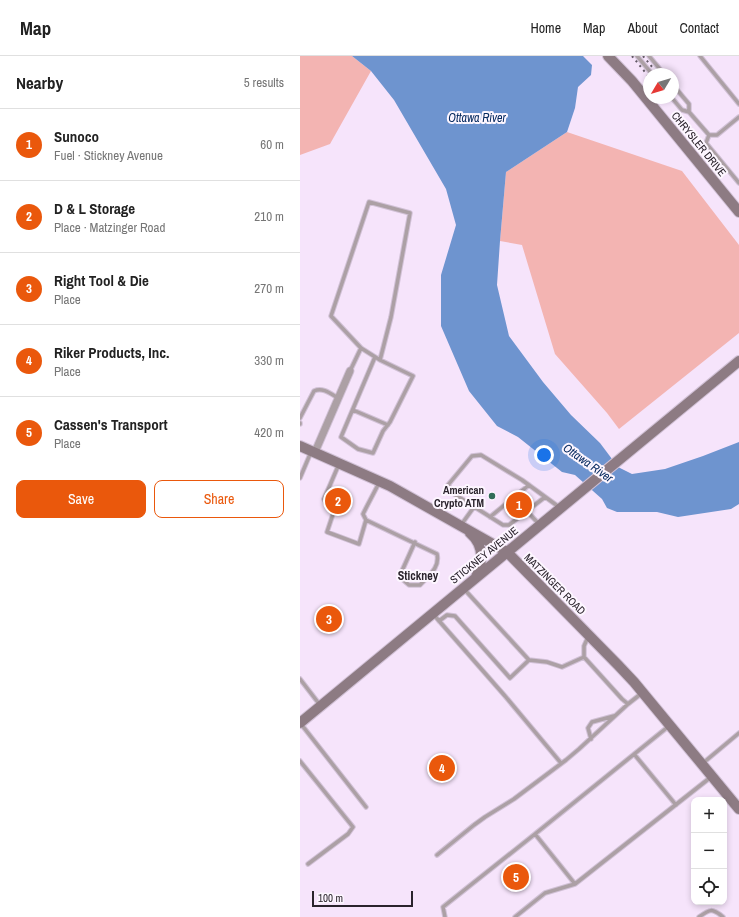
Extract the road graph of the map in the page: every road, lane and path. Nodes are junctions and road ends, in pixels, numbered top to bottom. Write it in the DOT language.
graph roads {
  1 [pos="608,56"];
  2 [pos="637,56"];
  3 [pos="649,56"];
  4 [pos="700,56"];
  5 [pos="647,68"];
  6 [pos="659,68"];
  7 [pos="679,92"];
  8 [pos="677,104"];
  9 [pos="739,104"];
  10 [pos="689,112"];
  11 [pos="739,117"];
  12 [pos="708,135"];
  13 [pos="739,183"];
  14 [pos="739,212"];
  15 [pos="361,348"];
  16 [pos="375,357"];
  17 [pos="380,360"];
  18 [pos="739,361"];
  19 [pos="350,371"];
  20 [pos="338,398"];
  21 [pos="353,410"];
  22 [pos="300,418"];
  23 [pos="388,425"];
  24 [pos="300,446"];
  25 [pos="313,451"];
  26 [pos="339,463"];
  27 [pos="300,478"];
  28 [pos="380,482"];
  29 [pos="529,485"];
  30 [pos="518,494"];
  31 [pos="523,497"];
  32 [pos="545,497"];
  33 [pos="511,500"];
  34 [pos="529,502"];
  35 [pos="516,503"];
  36 [pos="534,505"];
  37 [pos="504,506"];
  38 [pos="474,507"];
  39 [pos="523,507"];
  40 [pos="560,508"];
  41 [pos="509,509"];
  42 [pos="527,511"];
  43 [pos="515,514"];
  44 [pos="490,517"];
  45 [pos="518,518"];
  46 [pos="366,520"];
  47 [pos="540,525"];
  48 [pos="463,527"];
  49 [pos="415,542"];
  50 [pos="507,552"];
  51 [pos="475,578"];
  52 [pos="463,588"];
  53 [pos="436,617"];
  54 [pos="589,635"];
  55 [pos="584,657"];
  56 [pos="529,660"];
  57 [pos="300,679"];
  58 [pos="643,693"];
  59 [pos="628,704"];
  60 [pos="321,705"];
  61 [pos="615,716"];
  62 [pos="300,723"];
  63 [pos="670,725"];
  64 [pos="739,733"];
  65 [pos="591,739"];
  66 [pos="634,754"];
  67 [pos="300,761"];
  68 [pos="561,763"];
  69 [pos="702,764"];
  70 [pos="712,776"];
  71 [pos="676,805"];
  72 [pos="366,807"];
  73 [pos="739,808"];
  74 [pos="535,834"];
  75 [pos="438,855"];
  76 [pos="308,864"];
  77 [pos="575,884"];
  78 [pos="445,917"];
  79 [pos="515,917"];
  80 [pos="699,917"];
  81 [pos="723,917"];
  1 -- 14 [label="street, CHRYSLER DRIVE"];
  2 -- 5 [label="lane"];
  3 -- 6 [label="lane"];
  4 -- 9 [label="lane"];
  7 -- 10 [label="lane"];
  8 -- 10 [label="lane"];
  10 -- 12 [label="lane"];
  11 -- 12 [label="lane"];
  12 -- 13 [label="lane"];
  15 -- 16 [label="lane"];
  15 -- 17 [label="lane"];
  15 -- 19 [label="lane"];
  16 -- 17 [label="lane"];
  16 -- 21 [label="lane"];
  17 -- 23 [label="lane"];
  18 -- 40 [label="street, STICKNEY AVENUE"];
  19 -- 20 [label="street"];
  20 -- 22 [label="lane"];
  20 -- 25 [label="street"];
  21 -- 23 [label="lane"];
  21 -- 23 [label="lane"];
  24 -- 25 [label="street, MATZINGER ROAD"];
  25 -- 26 [label="street, MATZINGER ROAD"];
  25 -- 27 [label="lane"];
  26 -- 28 [label="street, MATZINGER ROAD"];
  26 -- 46 [label="lane"];
  28 -- 46 [label="lane"];
  28 -- 48 [label="street, MATZINGER ROAD"];
  29 -- 30 [label="lane"];
  29 -- 32 [label="lane"];
  29 -- 38 [label="lane"];
  30 -- 31 [label="lane"];
  30 -- 33 [label="lane"];
  32 -- 36 [label="lane"];
  32 -- 40 [label="lane"];
  33 -- 35 [label="lane"];
  33 -- 37 [label="lane"];
  34 -- 36 [label="lane"];
  36 -- 42 [label="lane"];
  37 -- 41 [label="lane"];
  37 -- 44 [label="lane"];
  38 -- 44 [label="lane"];
  38 -- 48 [label="lane"];
  39 -- 42 [label="lane"];
  40 -- 47 [label="street, STICKNEY AVENUE"];
  42 -- 45 [label="lane"];
  42 -- 47 [label="lane"];
  43 -- 45 [label="lane"];
  44 -- 45 [label="lane"];
  46 -- 49 [label="lane"];
  47 -- 50 [label="street, STICKNEY AVENUE"];
  48 -- 50 [label="street, MATZINGER ROAD"];
  48 -- 51 [label="street"];
  49 -- 49 [label="lane"];
  50 -- 51 [label="street, STICKNEY AVENUE"];
  50 -- 54 [label="street, MATZINGER ROAD"];
  51 -- 52 [label="street, STICKNEY AVENUE"];
  52 -- 53 [label="street, STICKNEY AVENUE"];
  52 -- 56 [label="lane"];
  53 -- 56 [label="lane"];
  53 -- 60 [label="street, STICKNEY AVENUE"];
  53 -- 68 [label="lane"];
  54 -- 55 [label="lane"];
  54 -- 58 [label="street, MATZINGER ROAD"];
  55 -- 56 [label="lane"];
  55 -- 59 [label="lane"];
  57 -- 60 [label="lane"];
  58 -- 59 [label="lane"];
  58 -- 63 [label="street, MATZINGER ROAD"];
  59 -- 61 [label="lane"];
  60 -- 62 [label="street, STICKNEY AVENUE"];
  61 -- 65 [label="lane"];
  61 -- 65 [label="lane"];
  62 -- 72 [label="lane"];
  63 -- 66 [label="lane"];
  63 -- 69 [label="street, MATZINGER ROAD"];
  64 -- 69 [label="lane"];
  65 -- 68 [label="lane"];
  66 -- 71 [label="lane"];
  66 -- 74 [label="lane"];
  67 -- 76 [label="lane"];
  68 -- 75 [label="lane"];
  69 -- 70 [label="street, MATZINGER ROAD"];
  70 -- 71 [label="lane"];
  70 -- 73 [label="street, MATZINGER ROAD"];
  71 -- 77 [label="lane"];
  74 -- 77 [label="lane"];
  74 -- 78 [label="lane"];
  77 -- 79 [label="lane"];
  80 -- 81 [label="lane"];
}
